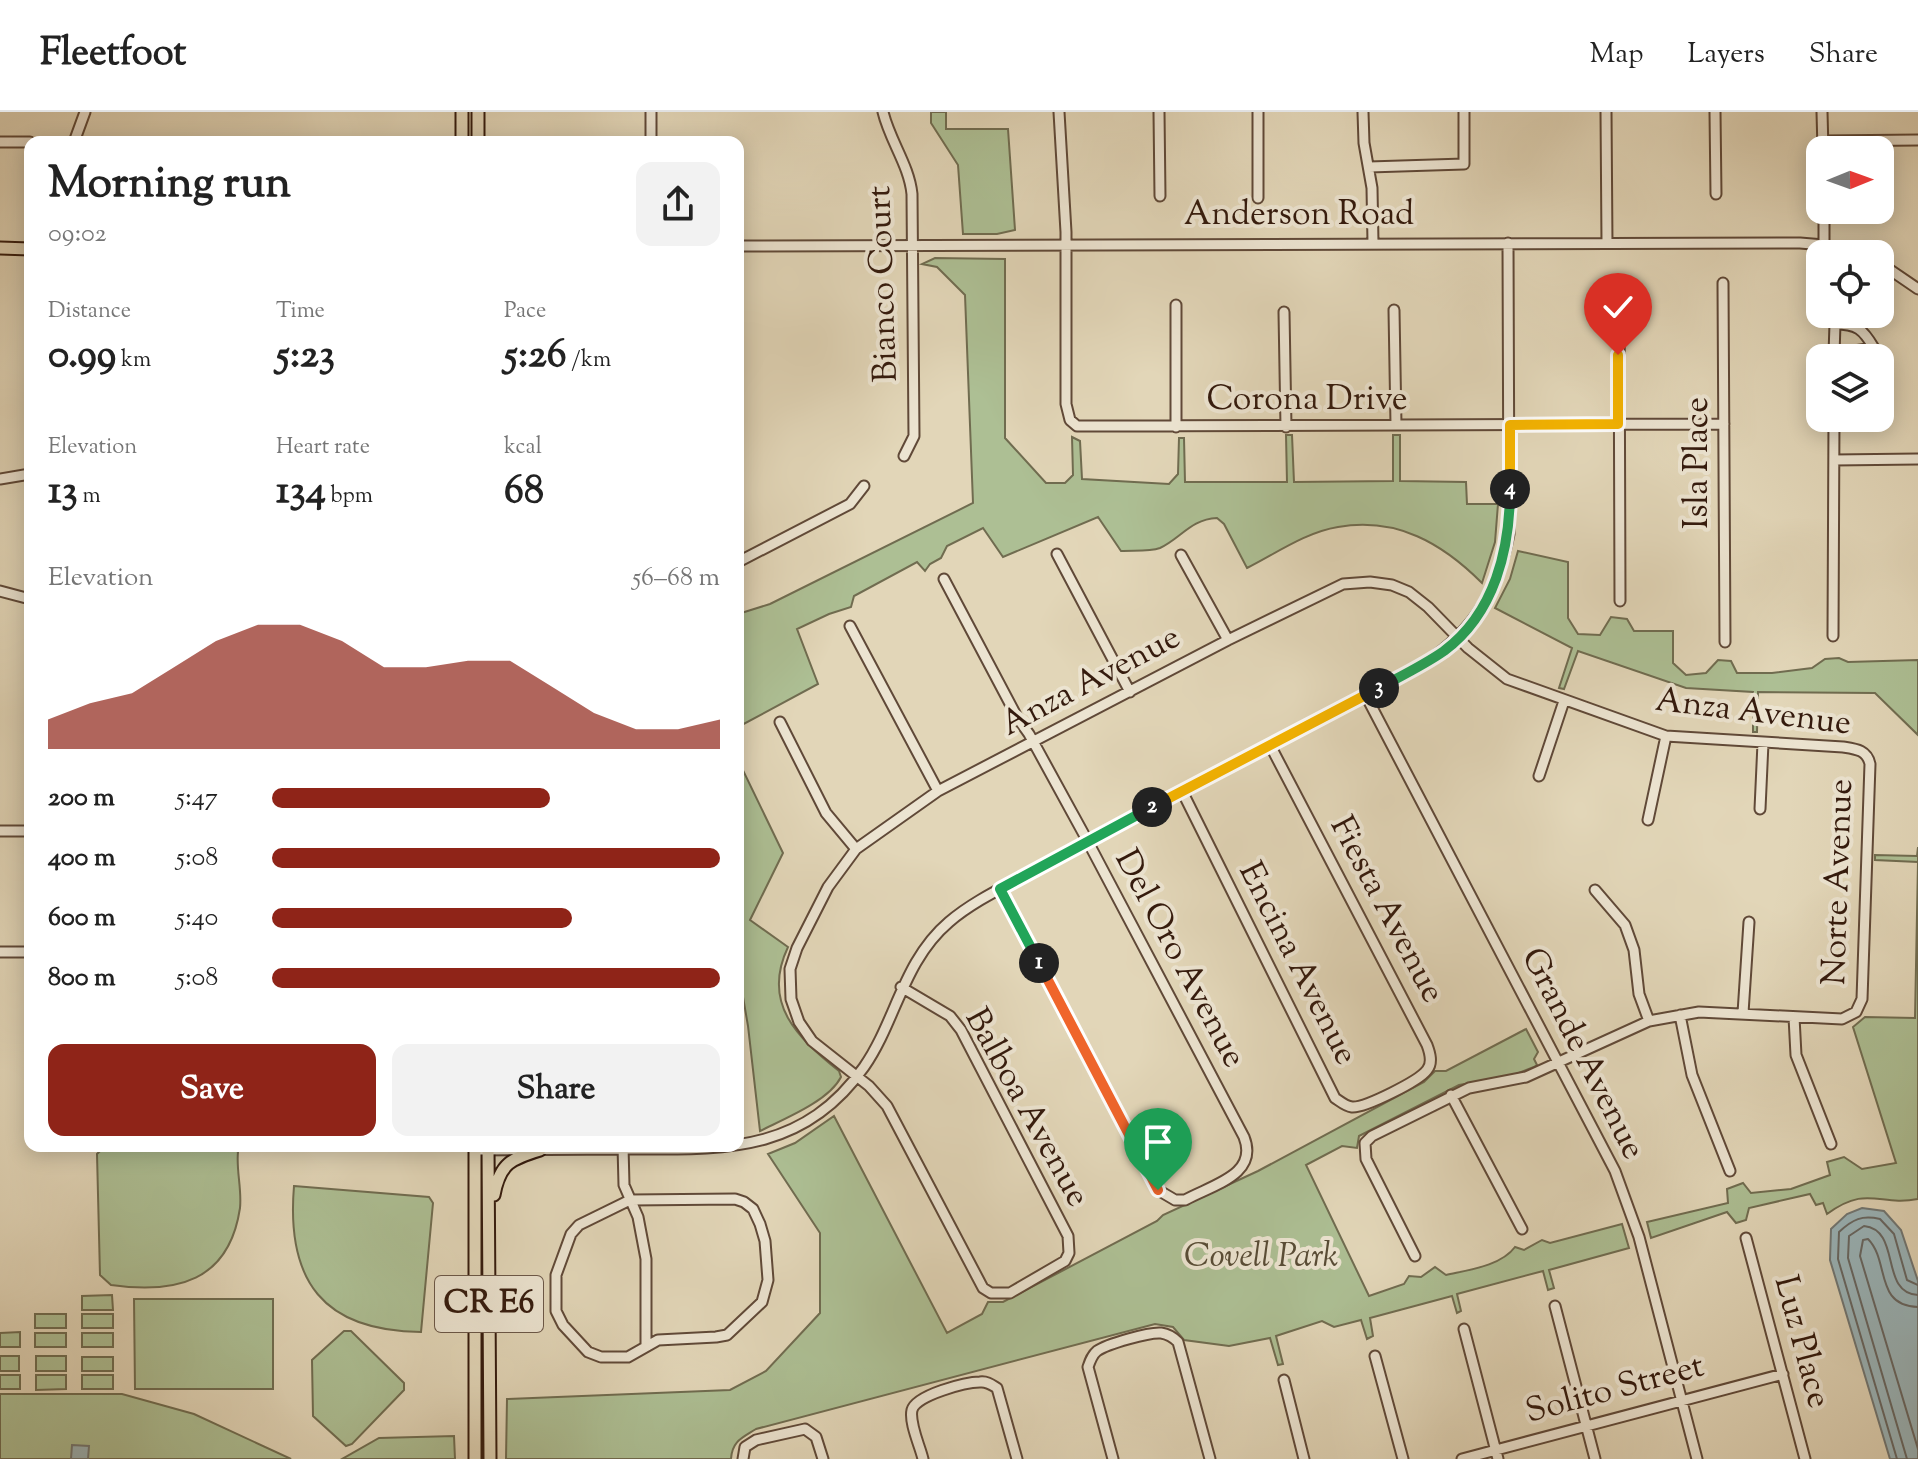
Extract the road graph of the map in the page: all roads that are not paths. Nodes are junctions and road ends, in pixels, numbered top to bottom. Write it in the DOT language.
graph roads {
  1 [pos="85,112"];
  2 [pos="462,112"];
  3 [pos="478,112"];
  4 [pos="651,112"];
  5 [pos="883,112"];
  6 [pos="1059,112"];
  7 [pos="1159,112"];
  8 [pos="1258,112"];
  9 [pos="1363,112"];
  10 [pos="1464,112"];
  11 [pos="1606,112"];
  12 [pos="1715,112"];
  13 [pos="1822,112"];
  14 [pos="76,136"];
  15 [pos="462,136"];
  16 [pos="478,136"];
  17 [pos="651,136"];
  18 [pos="1823,136"];
  19 [pos="1918,140"];
  20 [pos="0,142"];
  21 [pos="24,142"];
  22 [pos="1894,142"];
  23 [pos="1369,167"];
  24 [pos="1716,194"];
  25 [pos="1160,196"];
  26 [pos="1258,198"];
  27 [pos="1066,243"];
  28 [pos="1373,243"];
  29 [pos="1508,243"];
  30 [pos="1607,243"];
  31 [pos="913,245"];
  32 [pos="1806,245"];
  33 [pos="744,246"];
  34 [pos="0,248"];
  35 [pos="24,249"];
  36 [pos="1894,273"];
  37 [pos="1723,283"];
  38 [pos="1619,287"];
  39 [pos="1918,289"];
  40 [pos="1176,305"];
  41 [pos="1394,310"];
  42 [pos="1284,312"];
  43 [pos="1834,356"];
  44 [pos="1618,424"];
  45 [pos="1724,424"];
  46 [pos="1396,425"];
  47 [pos="1510,425"];
  48 [pos="1176,427"];
  49 [pos="1286,427"];
  50 [pos="1834,432"];
  51 [pos="904,456"];
  52 [pos="1918,459"];
  53 [pos="1834,460"];
  54 [pos="24,475"];
  55 [pos="0,479"];
  56 [pos="864,486"];
  57 [pos="1057,554"];
  58 [pos="1181,555"];
  59 [pos="744,559"];
  60 [pos="944,579"];
  61 [pos="0,591"];
  62 [pos="24,597"];
  63 [pos="1620,601"];
  64 [pos="850,626"];
  65 [pos="1833,636"];
  66 [pos="1458,639"];
  67 [pos="1228,640"];
  68 [pos="1725,642"];
  69 [pos="1130,692"];
  70 [pos="1365,694"];
  71 [pos="1564,701"];
  72 [pos="780,722"];
  73 [pos="1666,736"];
  74 [pos="1033,743"];
  75 [pos="1763,743"];
  76 [pos="1270,745"];
  77 [pos="1865,753"];
  78 [pos="1539,776"];
  79 [pos="938,791"];
  80 [pos="1182,791"];
  81 [pos="1760,809"];
  82 [pos="1648,820"];
  83 [pos="0,831"];
  84 [pos="24,831"];
  85 [pos="1087,840"];
  86 [pos="856,849"];
  87 [pos="1000,889"];
  88 [pos="1595,890"];
  89 [pos="1749,922"];
  90 [pos="0,952"];
  91 [pos="24,952"];
  92 [pos="901,987"];
  93 [pos="1743,1013"];
  94 [pos="1680,1015"];
  95 [pos="1794,1017"];
  96 [pos="1649,1021"];
  97 [pos="1557,1063"];
  98 [pos="857,1076"];
  99 [pos="1397,1089"];
  100 [pos="1451,1095"];
  101 [pos="1831,1144"];
  102 [pos="744,1145"];
  103 [pos="475,1152"];
  104 [pos="488,1152"];
  105 [pos="527,1152"];
  106 [pos="623,1152"];
  107 [pos="1730,1171"];
  108 [pos="630,1200"];
  109 [pos="489,1219"];
  110 [pos="1522,1229"];
  111 [pos="1746,1238"];
  112 [pos="1415,1256"];
  113 [pos="1010,1293"];
  114 [pos="1555,1306"];
  115 [pos="1464,1329"];
  116 [pos="646,1345"];
  117 [pos="1375,1356"];
  118 [pos="1783,1374"];
  119 [pos="1284,1380"];
  120 [pos="1681,1399"];
  121 [pos="1586,1425"];
  122 [pos="1496,1454"];
  123 [pos="475,1459"];
  124 [pos="490,1459"];
  125 [pos="743,1459"];
  126 [pos="823,1459"];
  127 [pos="923,1459"];
  128 [pos="1017,1459"];
  129 [pos="1113,1459"];
  130 [pos="1210,1459"];
  131 [pos="1304,1459"];
  132 [pos="1403,1459"];
  133 [pos="1462,1459"];
  134 [pos="1595,1459"];
  135 [pos="1697,1459"];
  136 [pos="1805,1459"];
  1 -- 14 [label="street"];
  2 -- 15 [label="main road"];
  3 -- 16 [label="main road"];
  4 -- 17 [label="street"];
  5 -- 31 [label="street, Bianco Court"];
  6 -- 27 [label="street"];
  7 -- 25 [label="street"];
  8 -- 26 [label="street"];
  9 -- 23 [label="street"];
  10 -- 23 [label="street"];
  11 -- 30 [label="street"];
  12 -- 24 [label="street"];
  13 -- 18 [label="street"];
  19 -- 22 [label="street"];
  20 -- 21 [label="street"];
  23 -- 28 [label="street"];
  27 -- 28 [label="street, Anderson Road"];
  27 -- 31 [label="street, Anderson Road"];
  27 -- 48 [label="street, Corona Drive"];
  28 -- 29 [label="street, Anderson Road"];
  29 -- 30 [label="street, Anderson Road"];
  29 -- 47 [label="street"];
  30 -- 32 [label="street, Anderson Road"];
  31 -- 33 [label="street, Anderson Road"];
  31 -- 51 [label="street, Bianco Court"];
  34 -- 35 [label="main road"];
  36 -- 39 [label="street"];
  37 -- 45 [label="street, Isla Place"];
  38 -- 44 [label="street"];
  40 -- 48 [label="street"];
  41 -- 46 [label="street"];
  42 -- 49 [label="street"];
  43 -- 43 [label="street"];
  44 -- 45 [label="street, Corona Drive"];
  44 -- 47 [label="street, Corona Drive"];
  44 -- 63 [label="street"];
  45 -- 68 [label="street, Isla Place"];
  46 -- 47 [label="street, Corona Drive"];
  46 -- 49 [label="street, Corona Drive"];
  47 -- 66 [label="street"];
  48 -- 49 [label="street, Corona Drive"];
  50 -- 53 [label="street"];
  52 -- 53 [label="street"];
  53 -- 65 [label="street"];
  54 -- 55 [label="street"];
  56 -- 59 [label="street"];
  57 -- 69 [label="street"];
  58 -- 67 [label="street"];
  60 -- 74 [label="street, Del Oro Avenue"];
  61 -- 62 [label="street"];
  64 -- 79 [label="street"];
  66 -- 67 [label="street, Anza Avenue"];
  66 -- 70 [label="street"];
  66 -- 71 [label="street, Anza Avenue"];
  67 -- 69 [label="street, Anza Avenue"];
  69 -- 74 [label="street, Anza Avenue"];
  70 -- 76 [label="street"];
  70 -- 97 [label="street, Grande Avenue"];
  71 -- 73 [label="street, Anza Avenue"];
  71 -- 78 [label="street"];
  72 -- 86 [label="street"];
  73 -- 75 [label="street, Anza Avenue"];
  73 -- 82 [label="street"];
  74 -- 79 [label="street, Anza Avenue"];
  74 -- 85 [label="street, Del Oro Avenue"];
  75 -- 77 [label="street, Anza Avenue"];
  75 -- 81 [label="street"];
  76 -- 80 [label="street"];
  76 -- 99 [label="street, Fiesta Avenue"];
  77 -- 95 [label="street, Norte Avenue"];
  79 -- 86 [label="street, Anza Avenue"];
  80 -- 85 [label="street"];
  80 -- 99 [label="street, Encina Avenue"];
  83 -- 84 [label="street"];
  85 -- 87 [label="street"];
  85 -- 87 [label="street, Del Oro Avenue"];
  86 -- 98 [label="street, Anza Avenue"];
  87 -- 92 [label="street"];
  88 -- 96 [label="street"];
  89 -- 93 [label="street"];
  90 -- 91 [label="street"];
  92 -- 98 [label="street"];
  92 -- 113 [label="street, Balboa Avenue"];
  93 -- 94 [label="street"];
  93 -- 95 [label="street"];
  94 -- 96 [label="street"];
  94 -- 107 [label="street"];
  95 -- 101 [label="street"];
  96 -- 97 [label="street"];
  97 -- 100 [label="street"];
  97 -- 120 [label="street, Grande Avenue"];
  98 -- 102 [label="street"];
  98 -- 113 [label="street, Anza Avenue"];
  100 -- 110 [label="street"];
  100 -- 112 [label="street"];
  103 -- 123 [label="main road, CR E6"];
  104 -- 109 [label="main road, CR E6"];
  105 -- 109 [label="main road"];
  106 -- 108 [label="street"];
  108 -- 116 [label="street"];
  108 -- 116 [label="street"];
  108 -- 116 [label="street"];
  109 -- 124 [label="main road, CR E6"];
  111 -- 118 [label="street, Luz Place"];
  114 -- 121 [label="street"];
  115 -- 122 [label="street"];
  117 -- 132 [label="street"];
  118 -- 120 [label="street, Solito Street"];
  118 -- 136 [label="street, Luz Place"];
  119 -- 131 [label="street"];
  120 -- 121 [label="street, Solito Street"];
  120 -- 135 [label="street, Grande Avenue"];
  121 -- 122 [label="street, Solito Street"];
  121 -- 134 [label="street"];
  122 -- 133 [label="street, Solito Street"];
  125 -- 126 [label="street"];
  127 -- 128 [label="street"];
  129 -- 130 [label="street"];
}
